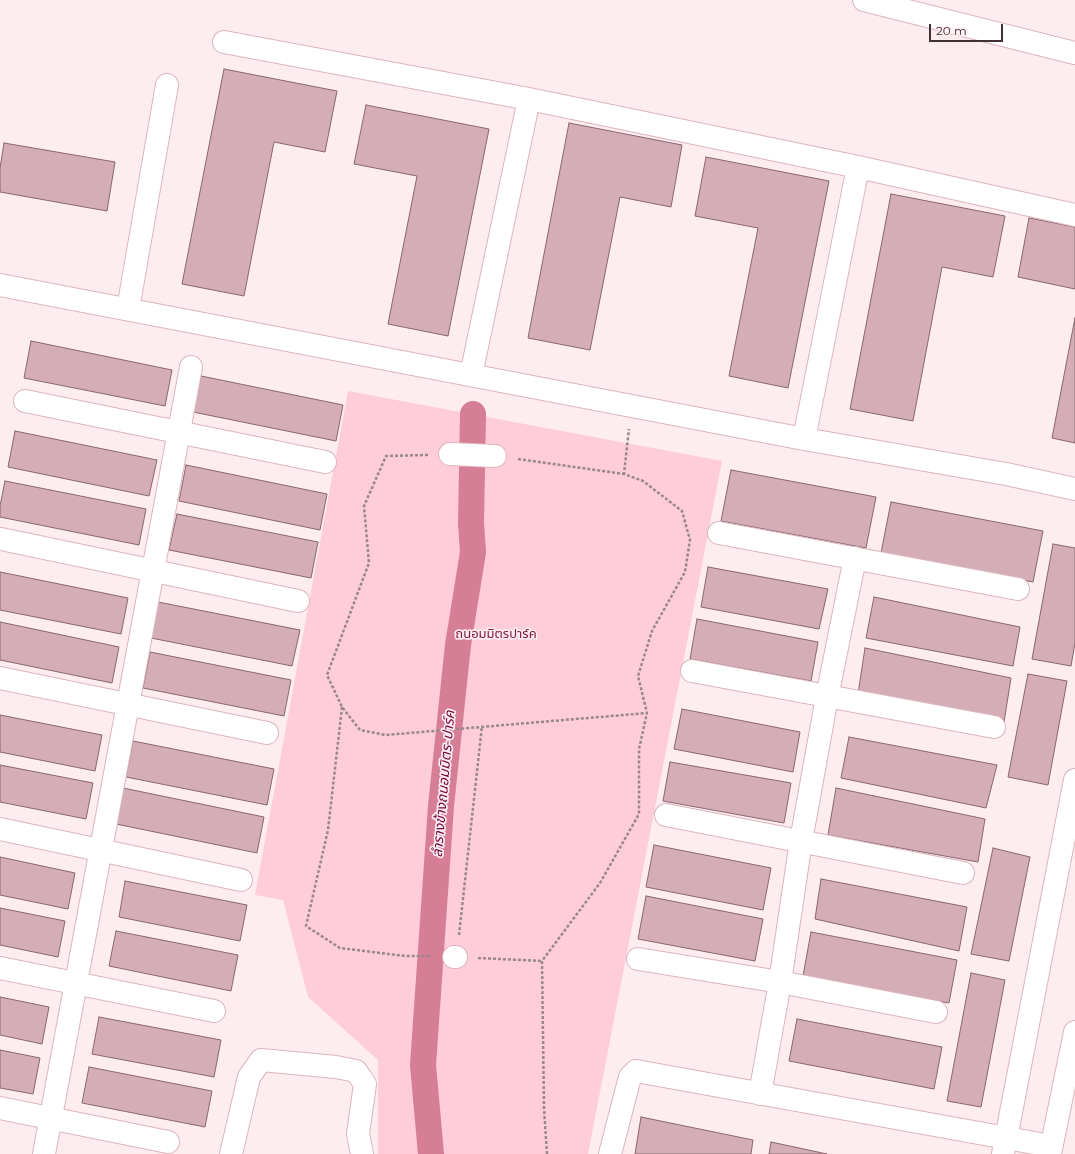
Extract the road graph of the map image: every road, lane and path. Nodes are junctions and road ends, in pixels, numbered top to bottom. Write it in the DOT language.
graph roads {
  1 [pos="864,0"];
  2 [pos="224,42"];
  3 [pos="1075,53"];
  4 [pos="167,85"];
  5 [pos="529,99"];
  6 [pos="858,167"];
  7 [pos="1075,215"];
  8 [pos="0,285"];
  9 [pos="128,309"];
  10 [pos="191,367"];
  11 [pos="471,375"];
  12 [pos="25,401"];
  13 [pos="632,406"];
  14 [pos="179,432"];
  15 [pos="804,438"];
  16 [pos="450,454"];
  17 [pos="495,456"];
  18 [pos="325,462"];
  19 [pos="624,474"];
  20 [pos="1075,489"];
  21 [pos="719,533"];
  22 [pos="1,539"];
  23 [pos="855,558"];
  24 [pos="152,570"];
  25 [pos="1018,590"];
  26 [pos="298,601"];
  27 [pos="692,671"];
  28 [pos="0,678"];
  29 [pos="827,697"];
  30 [pos="127,704"];
  31 [pos="342,707"];
  32 [pos="648,713"];
  33 [pos="482,726"];
  34 [pos="994,727"];
  35 [pos="267,733"];
  36 [pos="1075,780"];
  37 [pos="666,815"];
  38 [pos="0,829"];
  39 [pos="802,841"];
  40 [pos="100,850"];
  41 [pos="963,873"];
  42 [pos="241,880"];
  43 [pos="405,956"];
  44 [pos="638,959"];
  45 [pos="542,961"];
  46 [pos="0,968"];
  47 [pos="780,982"];
  48 [pos="75,983"];
  49 [pos="214,1012"];
  50 [pos="936,1012"];
  51 [pos="1075,1032"];
  52 [pos="760,1094"];
  53 [pos="0,1108"];
  54 [pos="50,1119"];
  55 [pos="168,1142"];
  56 [pos="1005,1146"];
  57 [pos="1050,1150"];
  58 [pos="44,1154"];
  59 [pos="231,1154"];
  60 [pos="362,1154"];
  61 [pos="547,1154"];
  62 [pos="610,1154"];
  1 -- 3 [label="street"];
  2 -- 5 [label="street"];
  4 -- 9 [label="street"];
  5 -- 6 [label="street"];
  5 -- 11 [label="street"];
  6 -- 7 [label="street"];
  6 -- 15 [label="street"];
  8 -- 9 [label="street"];
  9 -- 11 [label="street"];
  10 -- 14 [label="street"];
  11 -- 13 [label="street"];
  12 -- 14 [label="street"];
  13 -- 15 [label="street"];
  13 -- 19 [label="path"];
  14 -- 18 [label="street"];
  14 -- 24 [label="street"];
  15 -- 20 [label="street"];
  16 -- 17 [label="street"];
  16 -- 31 [label="path"];
  17 -- 19 [label="path"];
  19 -- 32 [label="path"];
  21 -- 23 [label="street"];
  22 -- 24 [label="street"];
  23 -- 25 [label="street"];
  23 -- 29 [label="street"];
  24 -- 26 [label="street"];
  24 -- 30 [label="street"];
  27 -- 29 [label="street"];
  28 -- 30 [label="street"];
  29 -- 34 [label="street"];
  29 -- 39 [label="street"];
  30 -- 35 [label="street"];
  30 -- 40 [label="street"];
  31 -- 33 [label="path"];
  31 -- 43 [label="path"];
  32 -- 33 [label="path"];
  32 -- 45 [label="path"];
  33 -- 45 [label="path"];
  36 -- 56 [label="street"];
  37 -- 39 [label="street"];
  38 -- 40 [label="street"];
  39 -- 41 [label="street"];
  39 -- 47 [label="street"];
  40 -- 42 [label="street"];
  40 -- 48 [label="street"];
  44 -- 47 [label="street"];
  45 -- 61 [label="path"];
  46 -- 48 [label="street"];
  47 -- 50 [label="street"];
  47 -- 52 [label="street"];
  48 -- 49 [label="street"];
  48 -- 54 [label="street"];
  51 -- 57 [label="street"];
  52 -- 56 [label="street"];
  52 -- 62 [label="street"];
  53 -- 54 [label="street"];
  54 -- 55 [label="street"];
  54 -- 58 [label="street"];
  56 -- 57 [label="street"];
  59 -- 60 [label="street"];
}
